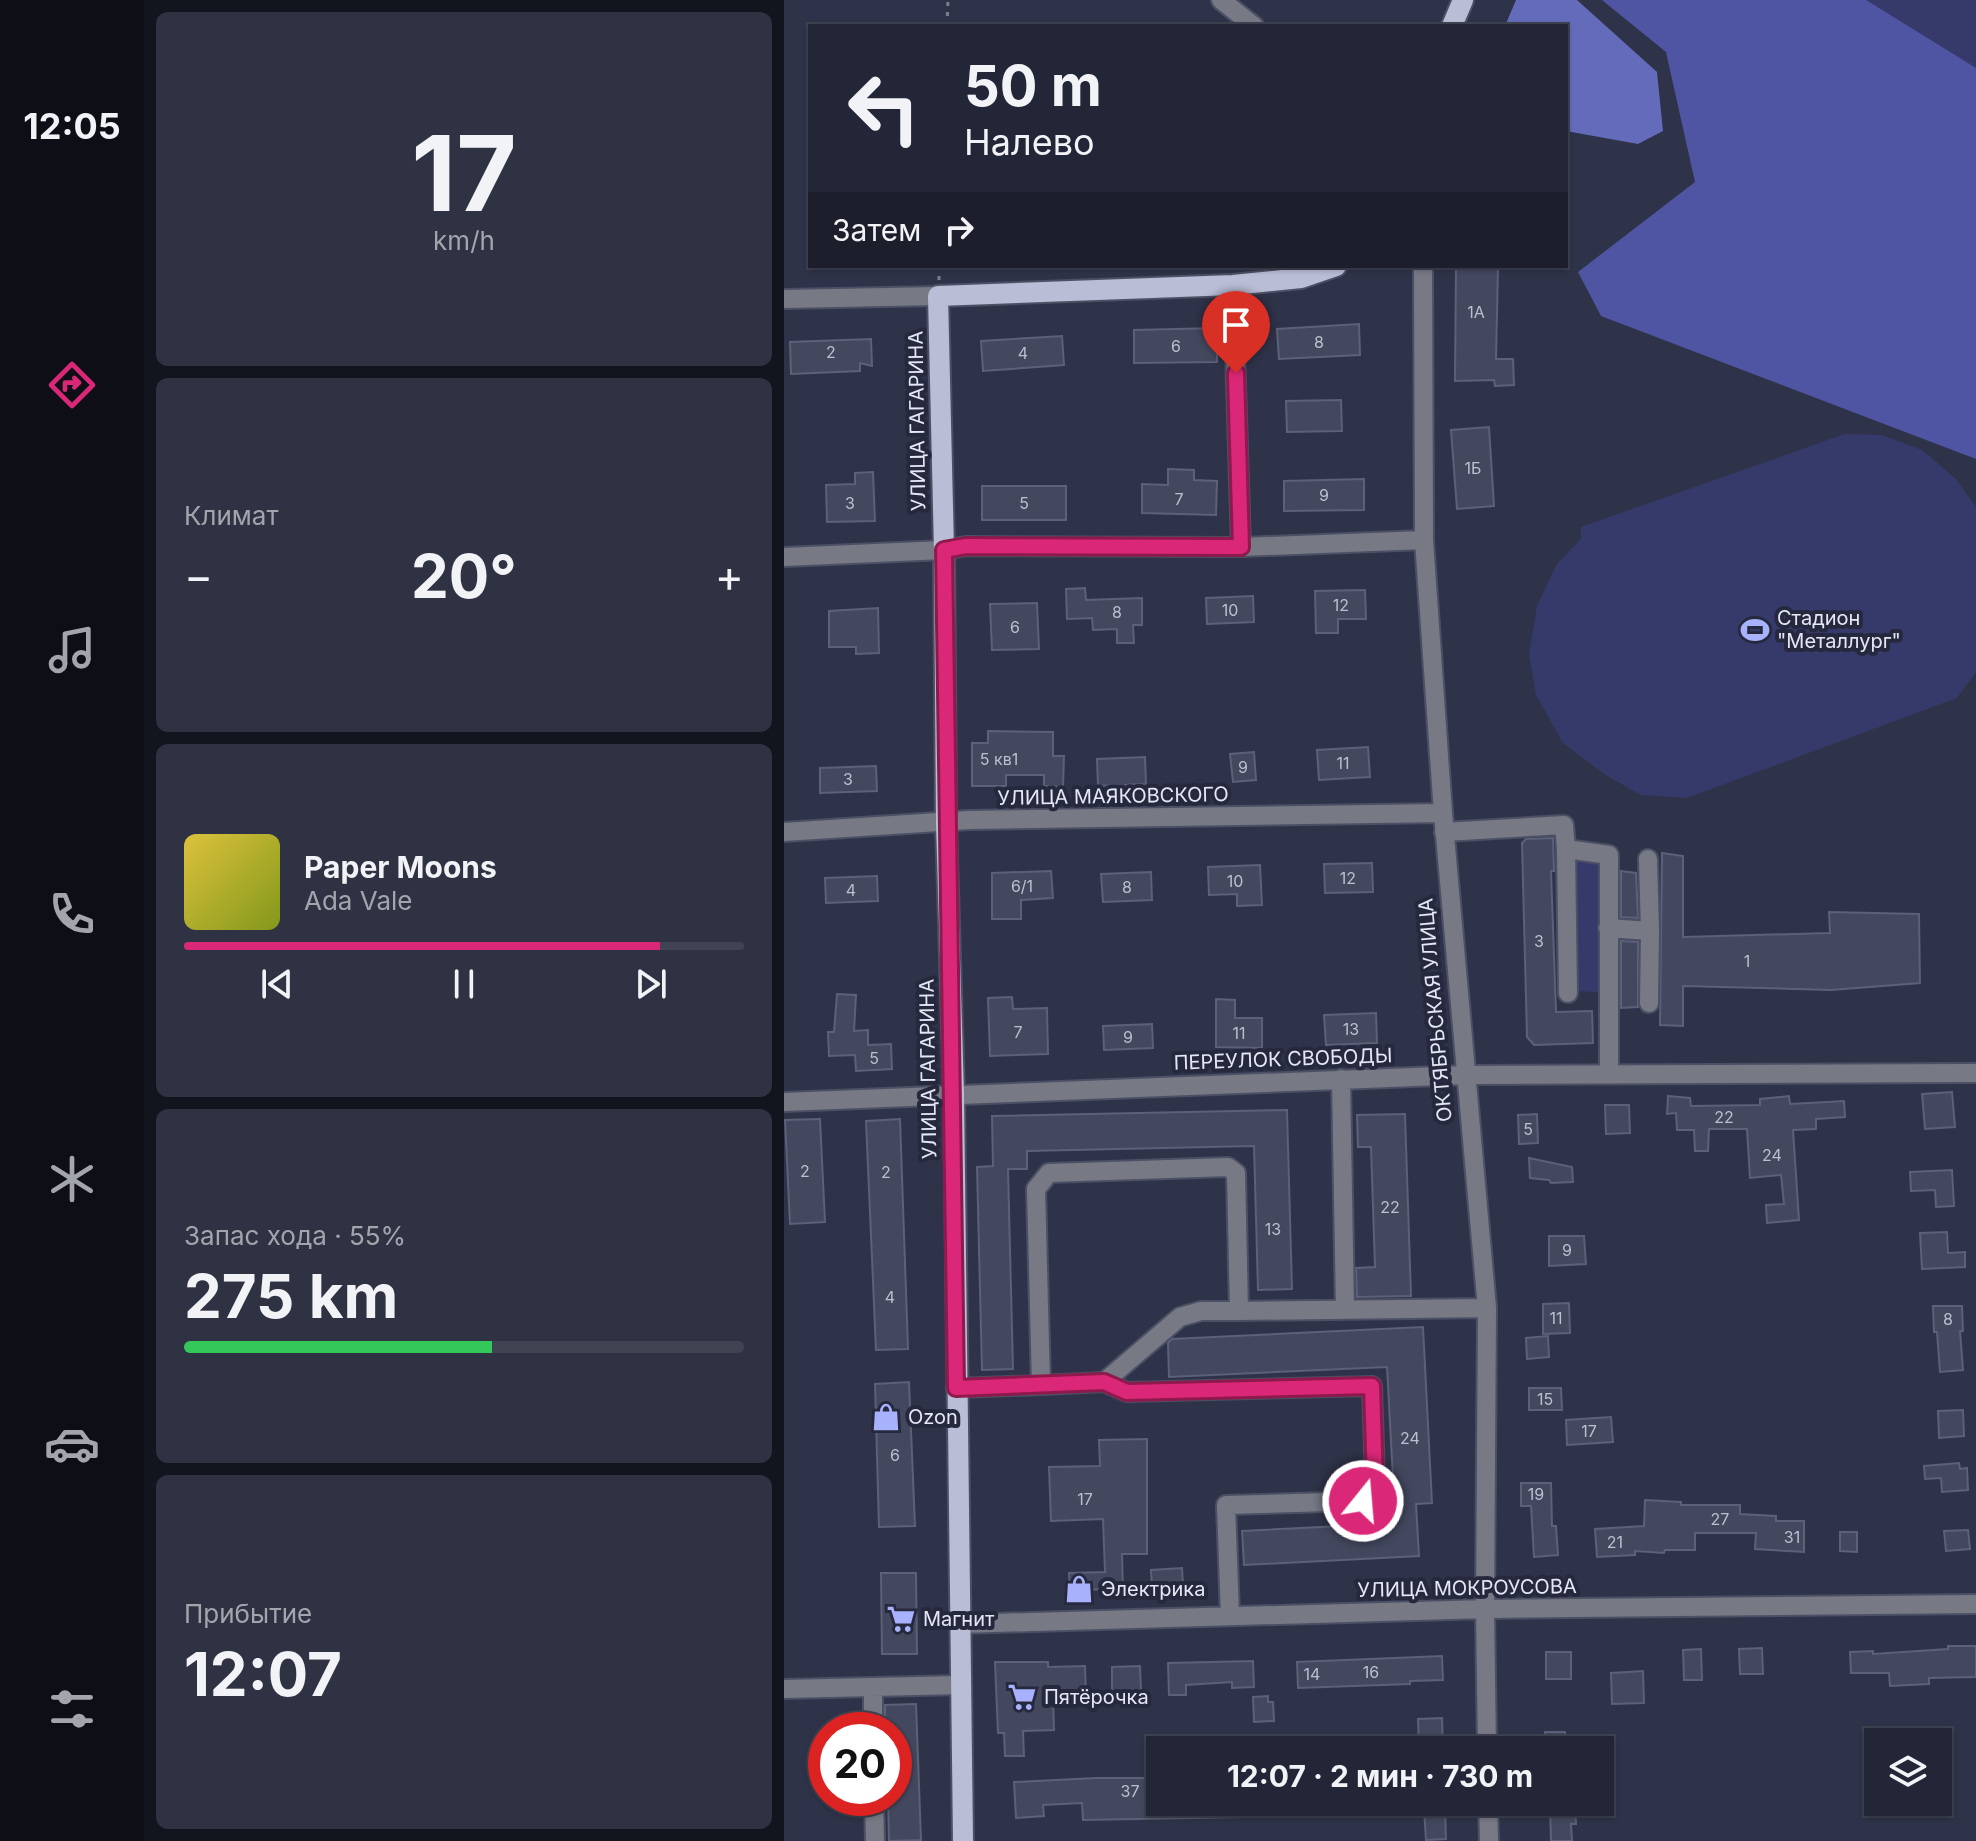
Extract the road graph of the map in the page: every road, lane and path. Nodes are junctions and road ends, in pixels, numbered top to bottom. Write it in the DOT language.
graph roads {
  1 [pos="948,0"];
  2 [pos="1221,0"];
  3 [pos="1463,0"];
  4 [pos="1242,22"];
  5 [pos="947,24"];
  6 [pos="1453,24"];
  7 [pos="1330,268"];
  8 [pos="1423,268"];
  9 [pos="1233,285"];
  10 [pos="938,296"];
  11 [pos="784,299"];
  12 [pos="1424,540"];
  13 [pos="1241,547"];
  14 [pos="944,550"];
  15 [pos="784,557"];
  16 [pos="946,823"];
  17 [pos="1443,823"];
  18 [pos="784,832"];
  19 [pos="1566,849"];
  20 [pos="1648,859"];
  21 [pos="1608,928"];
  22 [pos="1650,931"];
  23 [pos="1568,993"];
  24 [pos="1649,1003"];
  25 [pos="1976,1073"];
  26 [pos="1609,1074"];
  27 [pos="1464,1075"];
  28 [pos="1341,1079"];
  29 [pos="954,1093"];
  30 [pos="784,1102"];
  31 [pos="1487,1308"];
  32 [pos="1345,1310"];
  33 [pos="1239,1311"];
  34 [pos="1104,1382"];
  35 [pos="1041,1385"];
  36 [pos="956,1388"];
  37 [pos="1976,1604"];
  38 [pos="1485,1609"];
  39 [pos="1230,1616"];
  40 [pos="960,1624"];
  41 [pos="961,1685"];
  42 [pos="873,1688"];
  43 [pos="784,1689"];
  44 [pos="873,1712"];
  45 [pos="1487,1736"];
  46 [pos="874,1816"];
  47 [pos="1488,1816"];
  48 [pos="875,1841"];
  49 [pos="963,1841"];
  50 [pos="1489,1841"];
  1 -- 5 [label="path"];
  2 -- 4 [label="street"];
  3 -- 6 [label="main road"];
  7 -- 9 [label="main road"];
  8 -- 12 [label="street, ОКТЯБРЬСКАЯ УЛИЦА"];
  9 -- 10 [label="main road"];
  9 -- 13 [label="street"];
  10 -- 11 [label="street"];
  10 -- 14 [label="main road, УЛИЦА ГАГАРИНА"];
  12 -- 13 [label="street"];
  12 -- 17 [label="street, ОКТЯБРЬСКАЯ УЛИЦА"];
  13 -- 14 [label="street"];
  14 -- 15 [label="street"];
  14 -- 16 [label="main road, УЛИЦА ГАГАРИНА"];
  16 -- 17 [label="street, УЛИЦА МАЯКОВСКОГО"];
  16 -- 18 [label="street, УЛИЦА МАЯКОВСКОГО"];
  16 -- 29 [label="main road, УЛИЦА ГАГАРИНА"];
  17 -- 19 [label="street, УЛИЦА МАЯКОВСКОГО"];
  17 -- 27 [label="street, ОКТЯБРЬСКАЯ УЛИЦА"];
  19 -- 21 [label="street"];
  19 -- 23 [label="street"];
  20 -- 22 [label="street"];
  21 -- 22 [label="street"];
  21 -- 26 [label="street"];
  22 -- 24 [label="street"];
  25 -- 26 [label="street, ПЕРЕУЛОК СВОБОДЫ"];
  26 -- 27 [label="street, ПЕРЕУЛОК СВОБОДЫ"];
  27 -- 28 [label="street, ПЕРЕУЛОК СВОБОДЫ"];
  27 -- 31 [label="street, ОКТЯБРЬСКАЯ УЛИЦА"];
  28 -- 29 [label="street, ПЕРЕУЛОК СВОБОДЫ"];
  28 -- 32 [label="street"];
  29 -- 30 [label="street, ПЕРЕУЛОК СВОБОДЫ"];
  29 -- 36 [label="main road, УЛИЦА ГАГАРИНА"];
  31 -- 32 [label="street"];
  31 -- 38 [label="street, ОКТЯБРЬСКАЯ УЛИЦА"];
  32 -- 33 [label="street"];
  33 -- 34 [label="street"];
  33 -- 35 [label="street"];
  34 -- 35 [label="street"];
  34 -- 39 [label="street"];
  35 -- 36 [label="street"];
  36 -- 40 [label="main road, УЛИЦА ГАГАРИНА"];
  37 -- 38 [label="street, УЛИЦА МОКРОУСОВА"];
  38 -- 39 [label="street, УЛИЦА МОКРОУСОВА"];
  38 -- 45 [label="street, ОКТЯБРЬСКАЯ УЛИЦА"];
  39 -- 40 [label="street, УЛИЦА МОКРОУСОВА"];
  40 -- 41 [label="main road, УЛИЦА ГАГАРИНА"];
  41 -- 42 [label="street"];
  41 -- 49 [label="main road, УЛИЦА ГАГАРИНА"];
  42 -- 43 [label="street"];
  42 -- 44 [label="street"];
  46 -- 48 [label="street"];
  47 -- 50 [label="street"];
}
